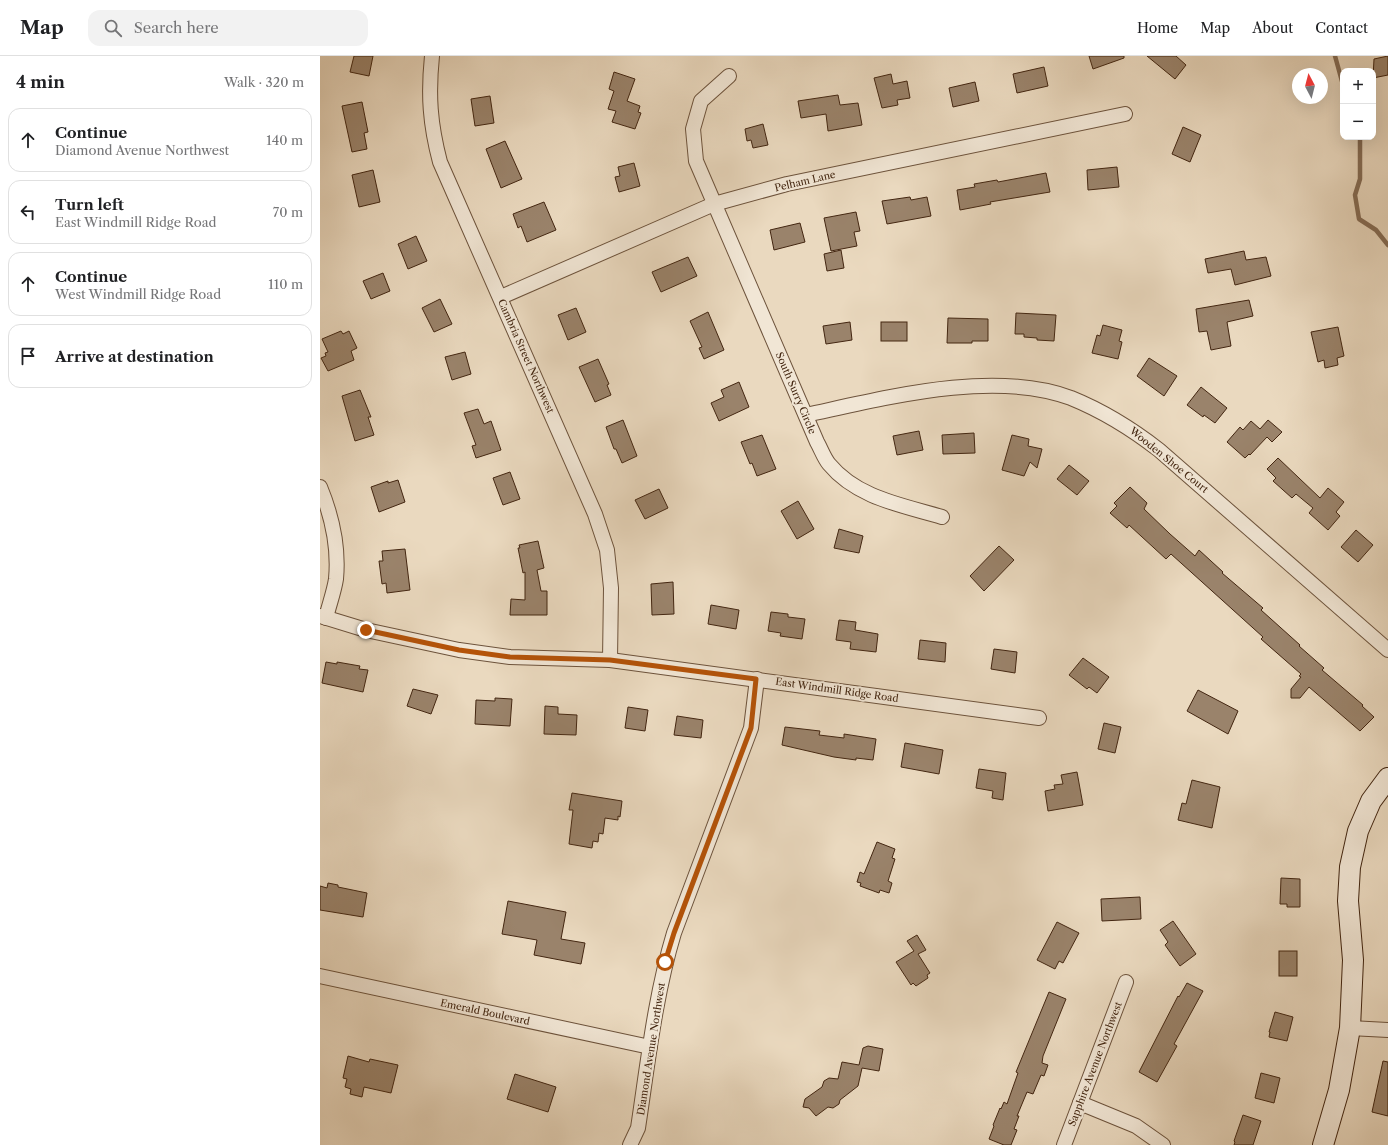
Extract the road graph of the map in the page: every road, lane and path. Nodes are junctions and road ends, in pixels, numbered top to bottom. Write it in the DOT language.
graph roads {
  1 [pos="432,56"];
  2 [pos="729,76"];
  3 [pos="1125,114"];
  4 [pos="714,204"];
  5 [pos="500,297"];
  6 [pos="806,415"];
  7 [pos="320,487"];
  8 [pos="942,517"];
  9 [pos="323,617"];
  10 [pos="1388,650"];
  11 [pos="610,660"];
  12 [pos="756,679"];
  13 [pos="1039,718"];
  14 [pos="1388,778"];
  15 [pos="320,976"];
  16 [pos="1126,982"];
  17 [pos="1350,1028"];
  18 [pos="1388,1030"];
  19 [pos="650,1047"];
  20 [pos="1080,1103"];
  21 [pos="630,1145"];
  22 [pos="1064,1145"];
  23 [pos="1163,1145"];
  24 [pos="1323,1145"];
  1 -- 5 [label="street, Cambria Street Northwest"];
  2 -- 4 [label="street, South Surry Circle"];
  3 -- 4 [label="street, Pelham Lane"];
  4 -- 5 [label="street, Pelham Lane"];
  4 -- 6 [label="street, South Surry Circle"];
  5 -- 11 [label="street, Cambria Street Northwest"];
  6 -- 8 [label="street, South Surry Circle"];
  6 -- 10 [label="street, Wooden Shoe Court"];
  7 -- 9 [label="street"];
  9 -- 11 [label="street, East Windmill Ridge Road"];
  11 -- 12 [label="street, East Windmill Ridge Road"];
  12 -- 13 [label="street, East Windmill Ridge Road"];
  12 -- 19 [label="street, Diamond Avenue Northwest"];
  14 -- 17 [label="street"];
  15 -- 19 [label="street, Emerald Boulevard"];
  16 -- 20 [label="street, Sapphire Avenue Northwest"];
  17 -- 18 [label="street"];
  17 -- 24 [label="street"];
  19 -- 21 [label="street, Diamond Avenue Northwest"];
  20 -- 22 [label="street, Sapphire Avenue Northwest"];
  20 -- 23 [label="street"];
}
